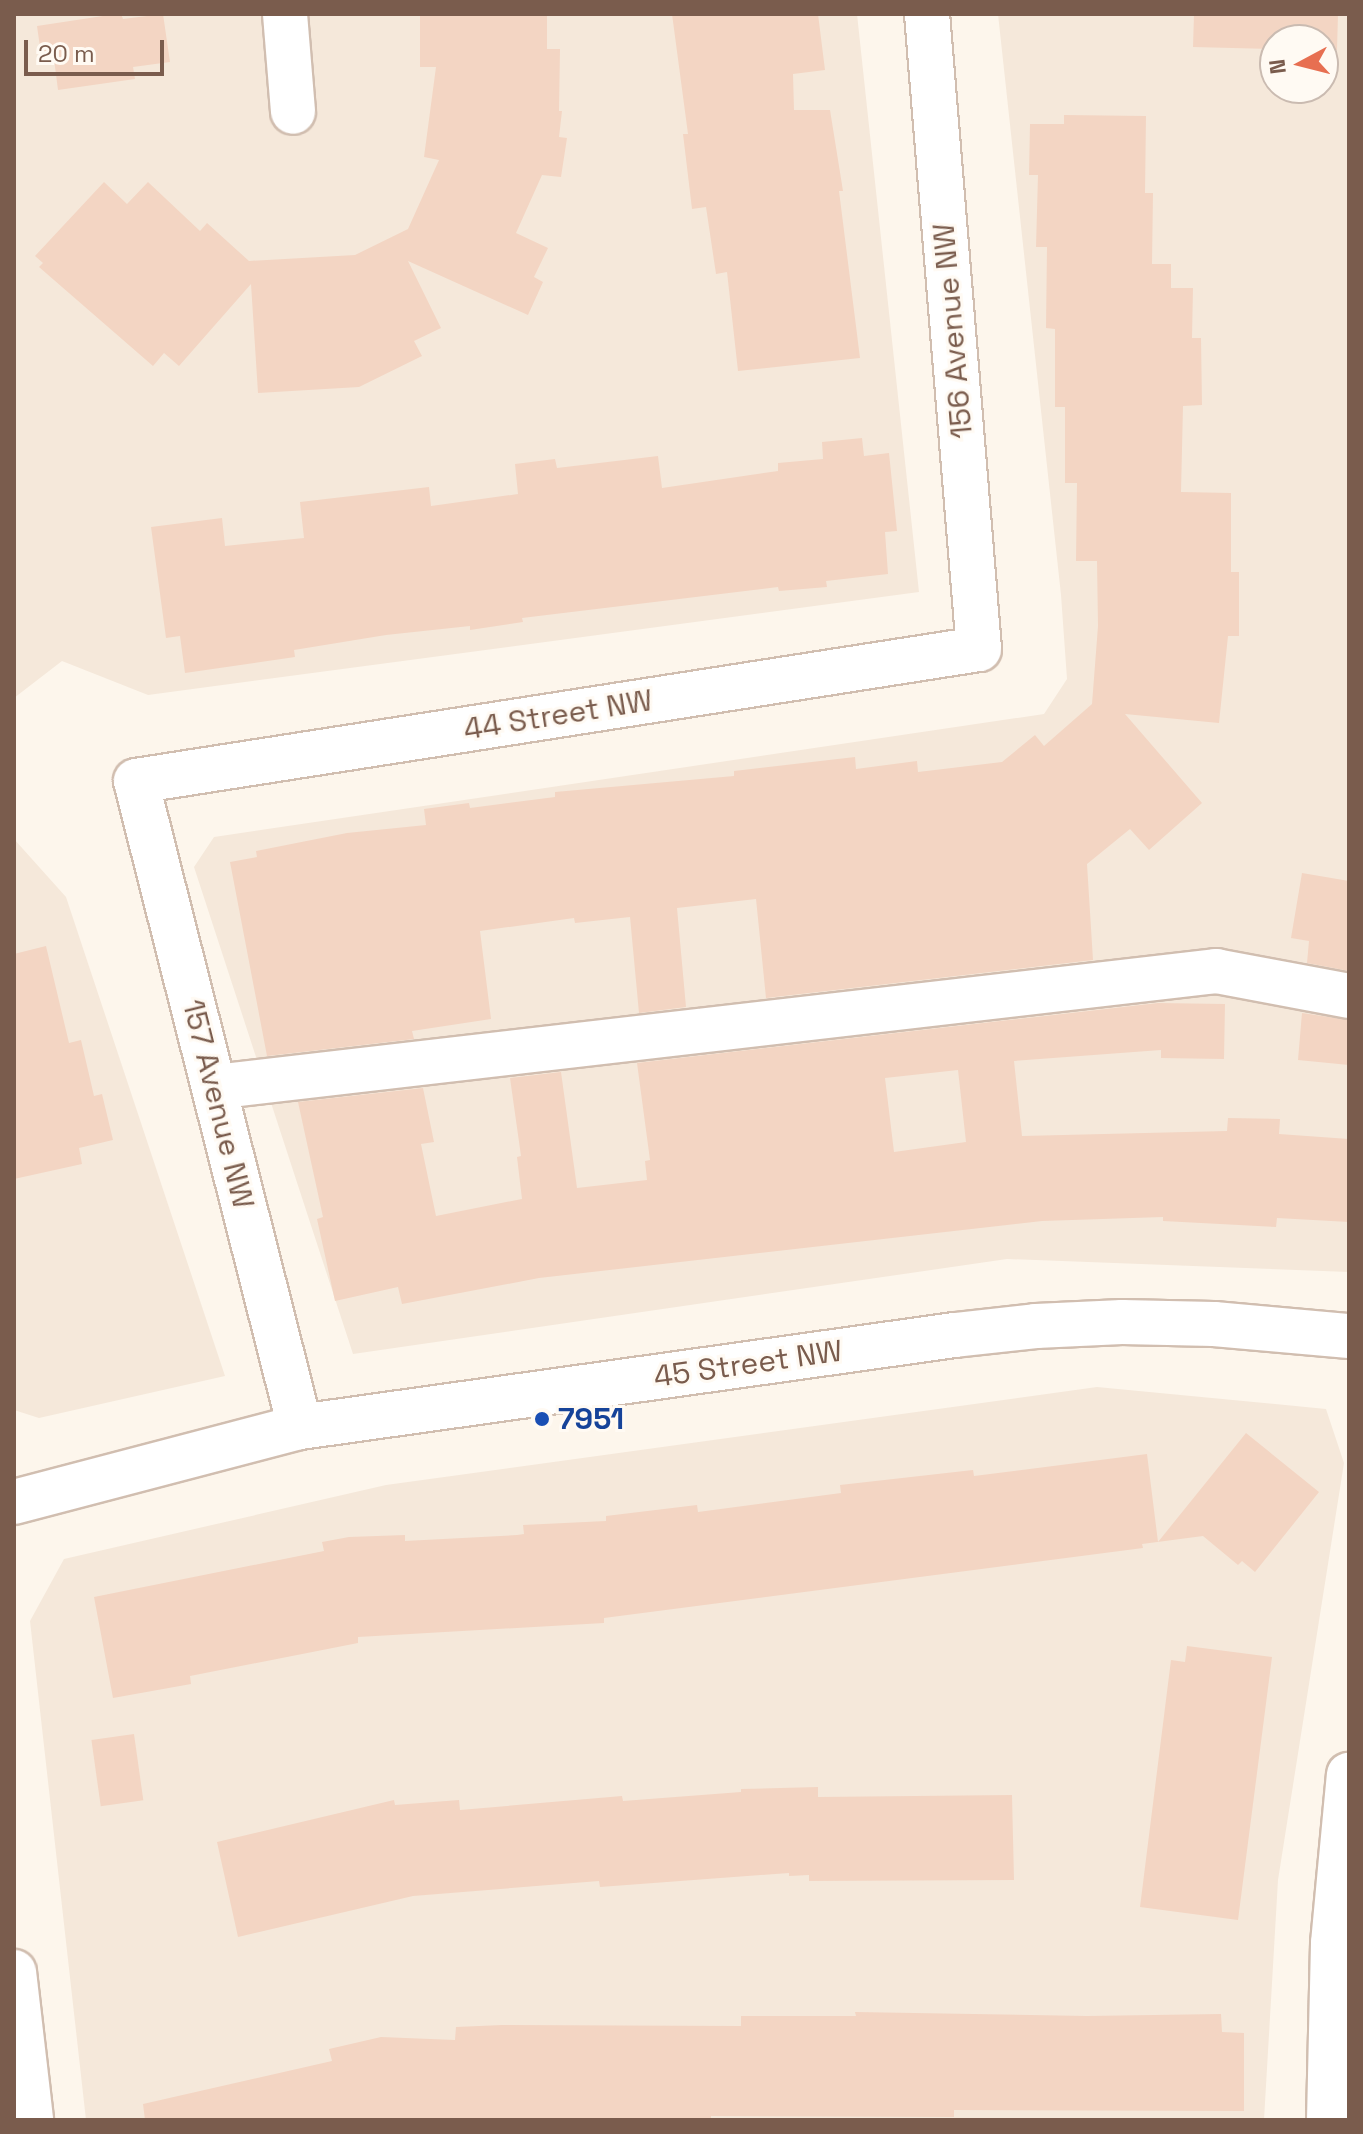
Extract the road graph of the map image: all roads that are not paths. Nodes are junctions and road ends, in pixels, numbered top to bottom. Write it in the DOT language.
graph roads {
  1 [pos="285,14"];
  2 [pos="927,14"];
  3 [pos="293,112"];
  4 [pos="979,649"];
  5 [pos="136,781"];
  6 [pos="1349,996"];
  7 [pos="214,1087"];
  8 [pos="1349,1336"];
  9 [pos="300,1427"];
  10 [pos="14,1502"];
  11 [pos="1349,1775"];
  12 [pos="14,1972"];
  13 [pos="19,2059"];
  14 [pos="31,2120"];
  15 [pos="1329,2120"];
  1 -- 3 [label="street"];
  2 -- 4 [label="street, 156 Avenue NW"];
  4 -- 5 [label="street, 44 Street NW"];
  5 -- 7 [label="street, 157 Avenue NW"];
  6 -- 7 [label="street"];
  7 -- 9 [label="street, 157 Avenue NW"];
  8 -- 9 [label="street, 45 Street NW"];
  9 -- 10 [label="street, 45 Street NW"];
  11 -- 15 [label="street"];
  12 -- 13 [label="street"];
  13 -- 14 [label="street"];
}
